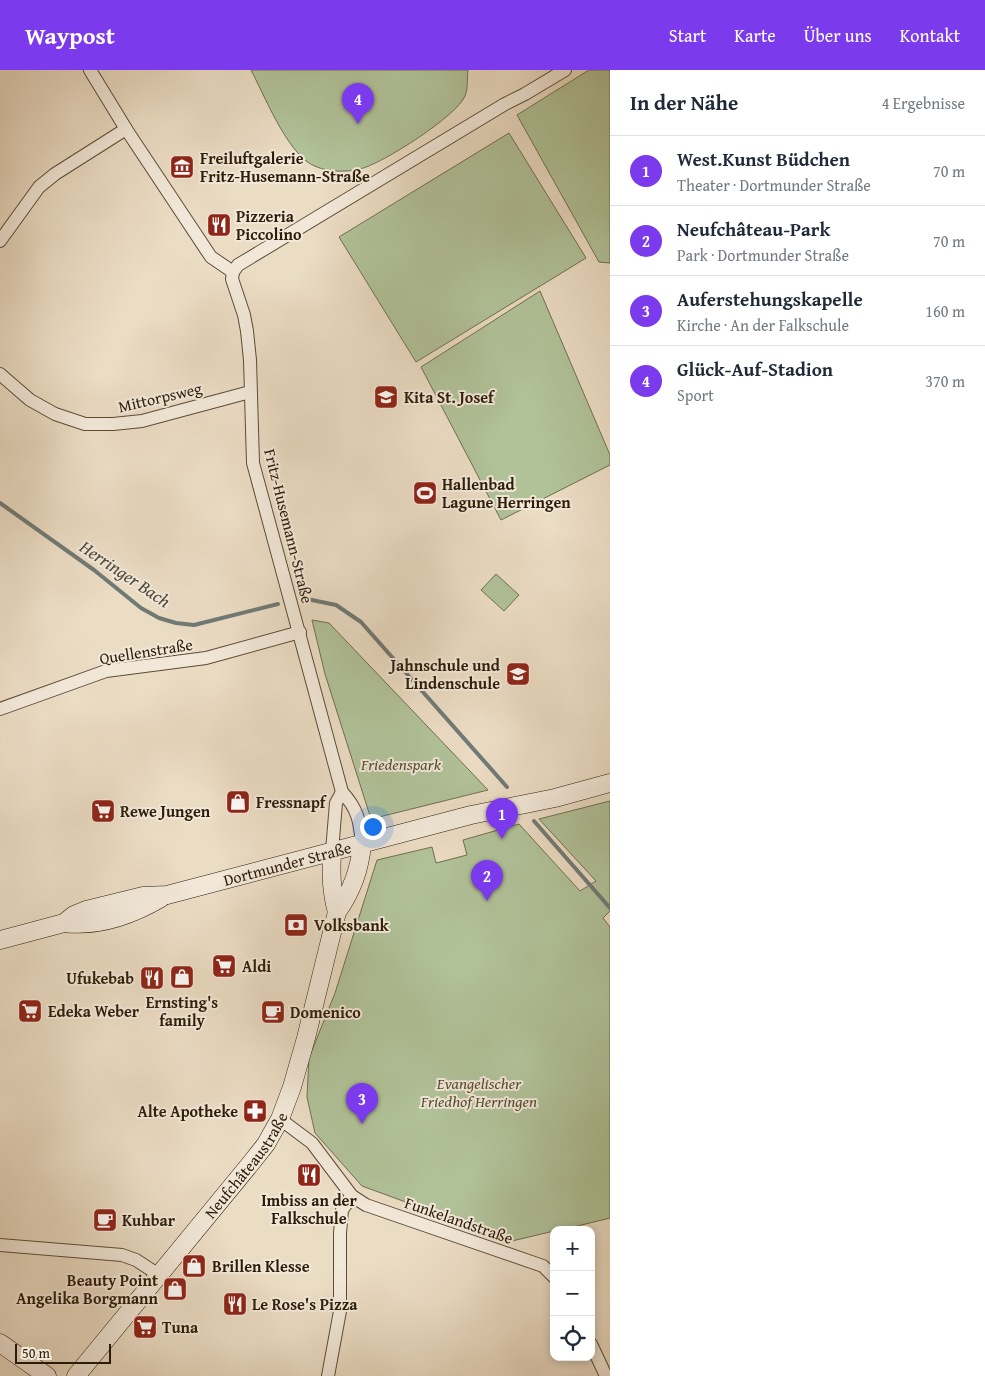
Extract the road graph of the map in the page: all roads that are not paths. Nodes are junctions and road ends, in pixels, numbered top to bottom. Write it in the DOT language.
graph roads {
  1 [pos="90,70"];
  2 [pos="565,70"];
  3 [pos="126,129"];
  4 [pos="0,241"];
  5 [pos="232,272"];
  6 [pos="0,374"];
  7 [pos="250,392"];
  8 [pos="300,632"];
  9 [pos="0,709"];
  10 [pos="610,783"];
  11 [pos="342,792"];
  12 [pos="362,844"];
  13 [pos="332,851"];
  14 [pos="337,912"];
  15 [pos="0,940"];
  16 [pos="280,1119"];
  17 [pos="352,1196"];
  18 [pos="0,1246"];
  19 [pos="550,1273"];
  20 [pos="159,1275"];
  21 [pos="1,1342"];
  22 [pos="595,1353"];
  23 [pos="47,1376"];
  24 [pos="76,1376"];
  25 [pos="328,1376"];
  26 [pos="606,1376"];
  1 -- 3 [label="street"];
  2 -- 5 [label="street"];
  3 -- 4 [label="street"];
  3 -- 5 [label="street"];
  5 -- 7 [label="street, Fritz-Husemann-Straße"];
  6 -- 7 [label="street, Mittorpsweg"];
  7 -- 8 [label="street, Fritz-Husemann-Straße"];
  8 -- 9 [label="street, Quellenstraße"];
  8 -- 11 [label="street, Fritz-Husemann-Straße"];
  10 -- 12 [label="main road, Dortmunder Straße"];
  11 -- 12 [label="street, Fritz-Husemann-Straße"];
  11 -- 13 [label="street"];
  12 -- 13 [label="main road, Dortmunder Straße"];
  12 -- 14 [label="main road, Neufchâteaustraße"];
  13 -- 14 [label="main road, Neufchâteaustraße"];
  13 -- 15 [label="main road, Dortmunder Straße"];
  14 -- 16 [label="main road, Neufchâteaustraße"];
  16 -- 17 [label="street"];
  16 -- 20 [label="main road, Neufchâteaustraße"];
  17 -- 19 [label="street, Funkelandstraße"];
  17 -- 25 [label="street"];
  18 -- 20 [label="street"];
  20 -- 24 [label="main road, Neufchâteaustraße"];
  21 -- 23 [label="main road"];
  22 -- 26 [label="street"];
}
